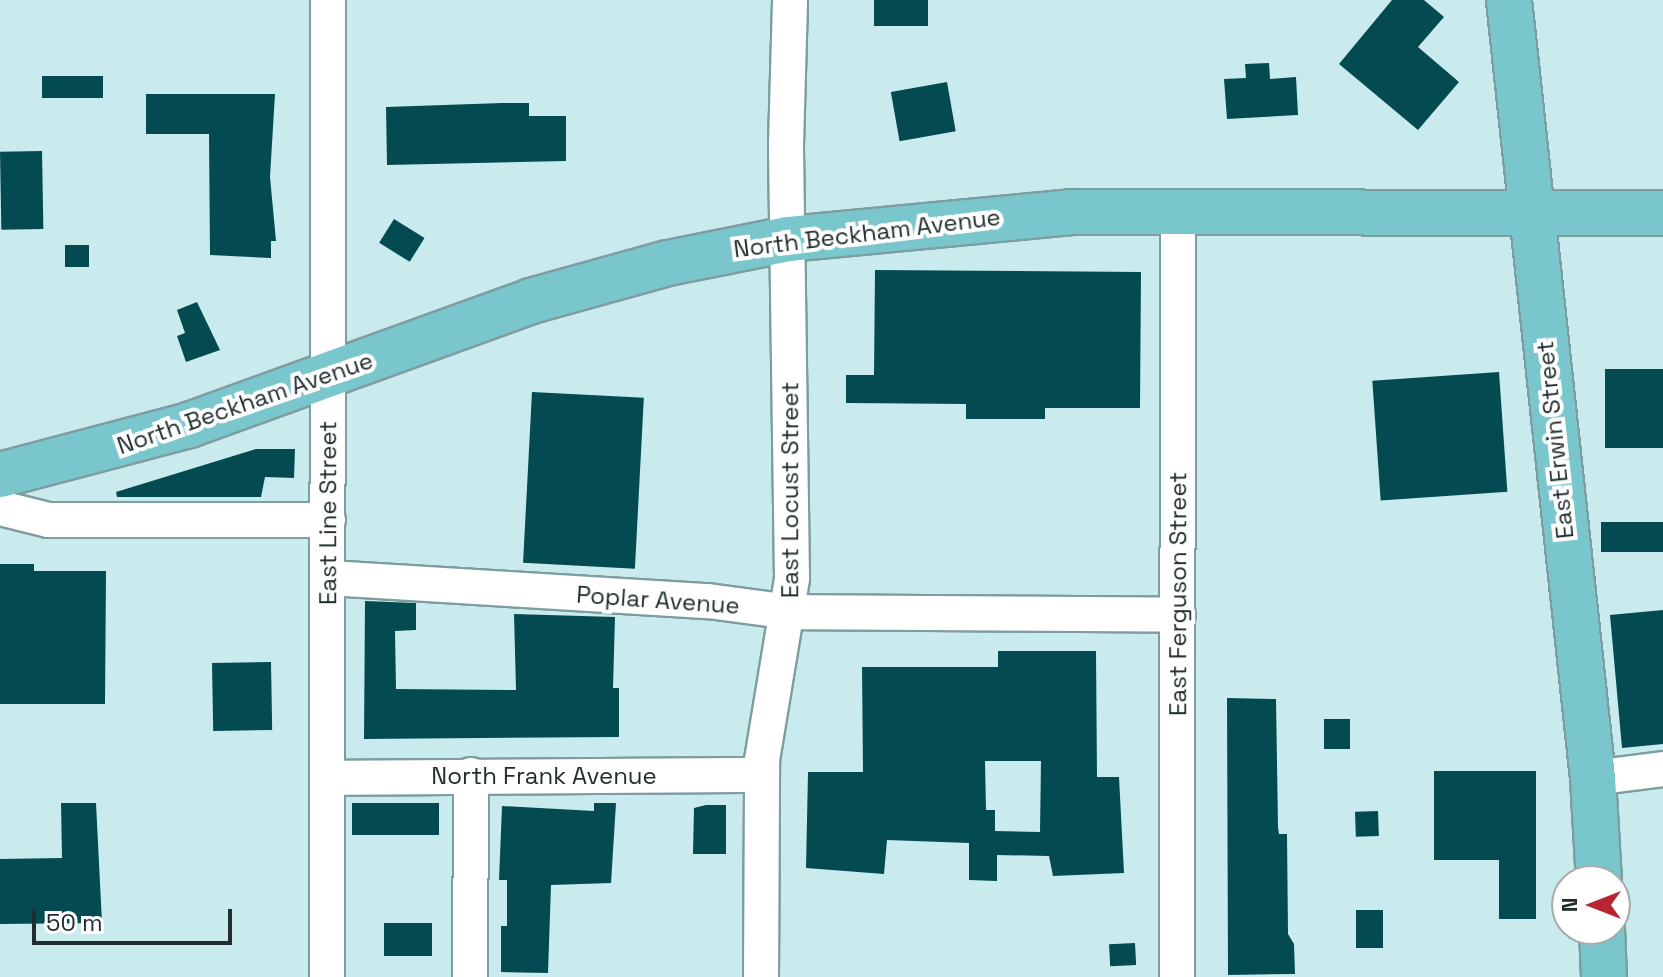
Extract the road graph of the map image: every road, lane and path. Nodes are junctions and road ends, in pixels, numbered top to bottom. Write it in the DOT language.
graph roads {
  1 [pos="328,0"];
  2 [pos="790,0"];
  3 [pos="1509,0"];
  4 [pos="1178,210"];
  5 [pos="1529,213"];
  6 [pos="1663,213"];
  7 [pos="788,239"];
  8 [pos="328,376"];
  9 [pos="0,475"];
  10 [pos="0,508"];
  11 [pos="328,520"];
  12 [pos="329,578"];
  13 [pos="790,612"];
  14 [pos="1178,615"];
  15 [pos="1663,769"];
  16 [pos="471,775"];
  17 [pos="761,775"];
  18 [pos="327,778"];
  19 [pos="1593,778"];
  20 [pos="1598,865"];
  21 [pos="1603,945"];
  22 [pos="327,977"];
  23 [pos="470,977"];
  24 [pos="761,977"];
  25 [pos="1177,977"];
  26 [pos="1604,977"];
  1 -- 8 [label="street, East Line Street"];
  2 -- 7 [label="street, East Locust Street"];
  3 -- 5 [label="main road, East Erwin Street"];
  4 -- 5 [label="main road, North Beckham Avenue"];
  4 -- 7 [label="main road, North Beckham Avenue"];
  4 -- 14 [label="street, East Ferguson Street"];
  5 -- 6 [label="main road, North Beckham Avenue"];
  5 -- 19 [label="main road, East Erwin Street"];
  7 -- 8 [label="main road, North Beckham Avenue"];
  7 -- 13 [label="street, East Locust Street"];
  8 -- 9 [label="main road, North Beckham Avenue"];
  8 -- 11 [label="street, East Line Street"];
  10 -- 11 [label="street"];
  11 -- 12 [label="street, East Line Street"];
  12 -- 13 [label="street, Poplar Avenue"];
  12 -- 18 [label="street, East Line Street"];
  13 -- 14 [label="street, Poplar Avenue"];
  13 -- 17 [label="street, East Locust Street"];
  14 -- 25 [label="street, East Ferguson Street"];
  15 -- 19 [label="street"];
  16 -- 17 [label="street, North Frank Avenue"];
  16 -- 18 [label="street, North Frank Avenue"];
  16 -- 23 [label="street"];
  17 -- 24 [label="street, East Locust Street"];
  18 -- 22 [label="street, East Line Street"];
  19 -- 20 [label="main road, East Erwin Street"];
  21 -- 26 [label="main road"];
}
